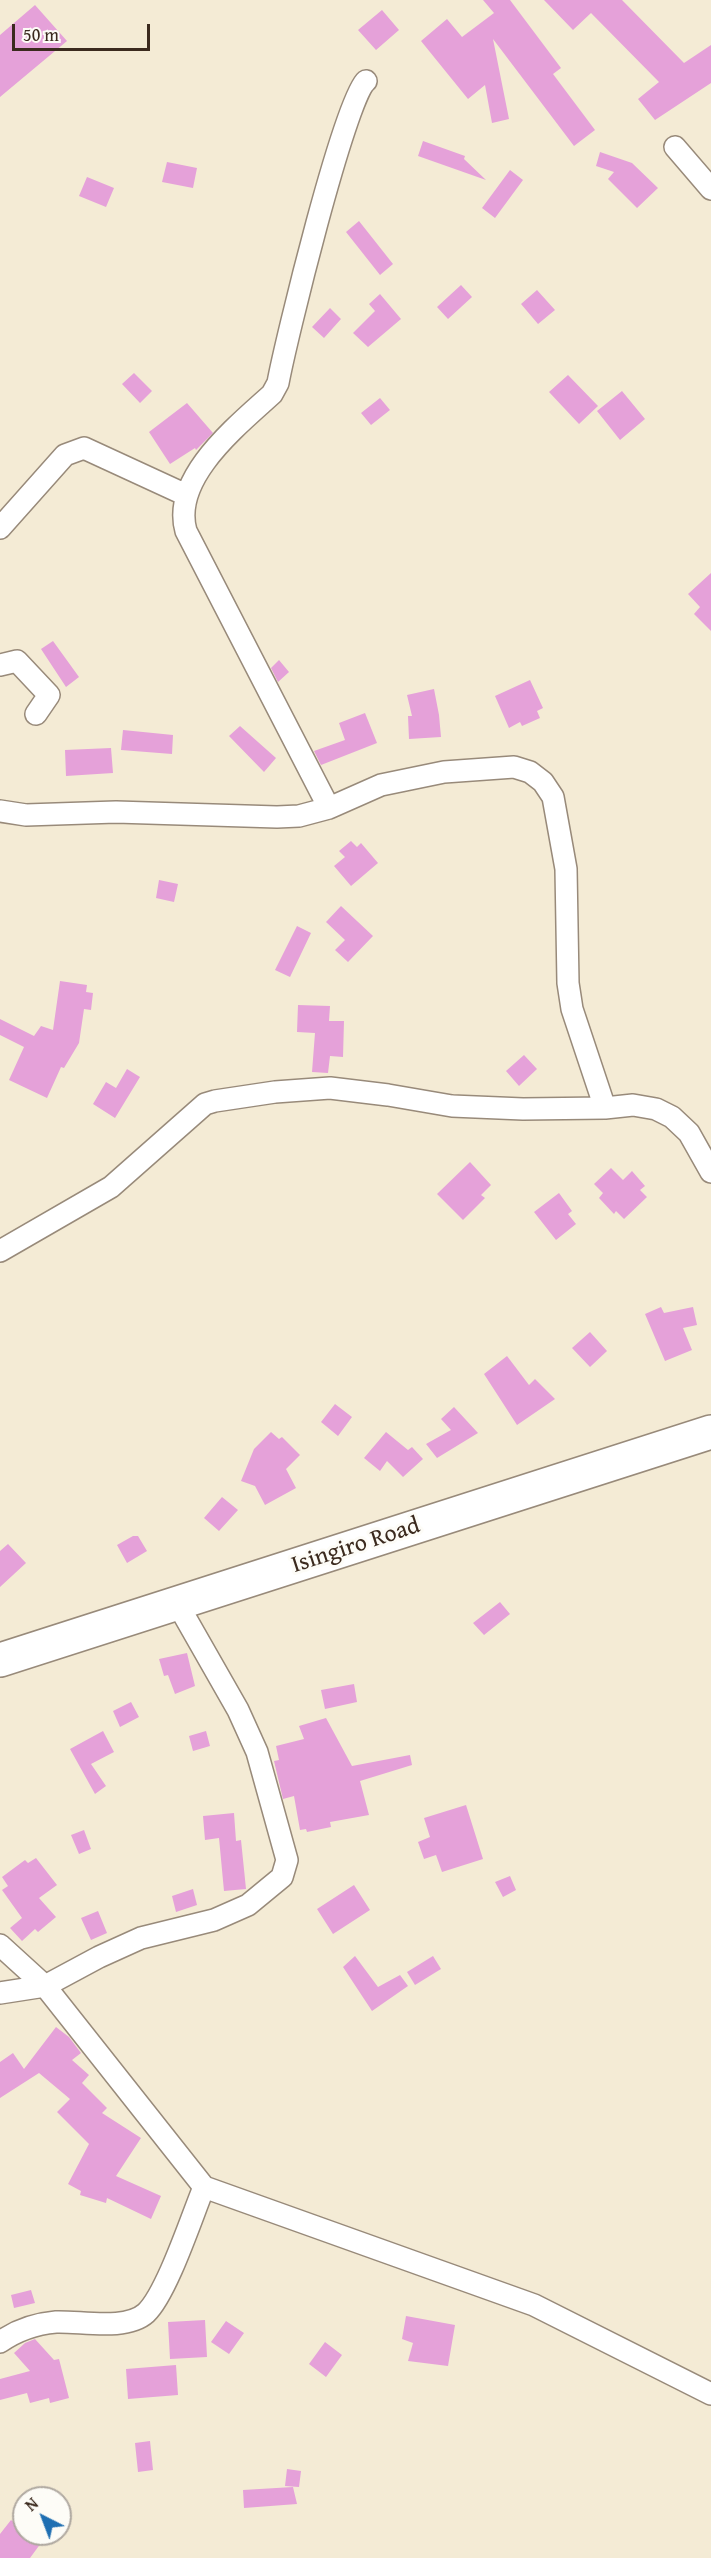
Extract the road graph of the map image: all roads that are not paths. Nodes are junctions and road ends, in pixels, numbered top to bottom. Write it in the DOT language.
graph roads {
  1 [pos="366,81"];
  2 [pos="675,147"];
  3 [pos="711,189"];
  4 [pos="186,495"];
  5 [pos="0,528"];
  6 [pos="0,665"];
  7 [pos="36,714"];
  8 [pos="328,808"];
  9 [pos="0,811"];
  10 [pos="605,1108"];
  11 [pos="711,1172"];
  12 [pos="0,1251"];
  13 [pos="711,1432"];
  14 [pos="177,1603"];
  15 [pos="0,1660"];
  16 [pos="0,1945"];
  17 [pos="45,1986"];
  18 [pos="0,1994"];
  19 [pos="204,2187"];
  20 [pos="0,2342"];
  21 [pos="711,2394"];
  1 -- 4 [label="street"];
  2 -- 3 [label="street"];
  4 -- 5 [label="street"];
  4 -- 8 [label="street"];
  6 -- 7 [label="street"];
  8 -- 9 [label="street"];
  8 -- 10 [label="street"];
  10 -- 11 [label="street"];
  10 -- 12 [label="street"];
  13 -- 14 [label="main road, Isingiro Road"];
  14 -- 15 [label="main road, Isingiro Road"];
  14 -- 17 [label="street"];
  16 -- 17 [label="street"];
  17 -- 18 [label="street"];
  17 -- 19 [label="street"];
  19 -- 20 [label="street"];
  19 -- 21 [label="street"];
}
